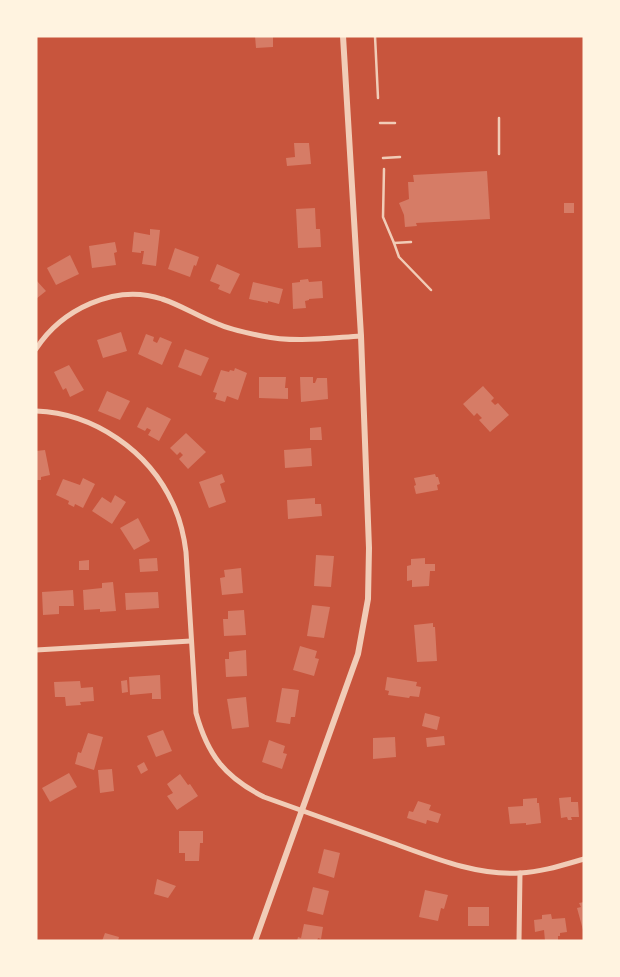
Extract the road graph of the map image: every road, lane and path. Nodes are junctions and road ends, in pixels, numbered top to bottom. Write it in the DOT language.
graph roads {
  1 [pos="343,36"];
  2 [pos="375,36"];
  3 [pos="378,98"];
  4 [pos="499,118"];
  5 [pos="380,123"];
  6 [pos="394,123"];
  7 [pos="498,154"];
  8 [pos="400,157"];
  9 [pos="383,158"];
  10 [pos="384,169"];
  11 [pos="410,242"];
  12 [pos="394,243"];
  13 [pos="430,290"];
  14 [pos="361,336"];
  15 [pos="36,349"];
  16 [pos="36,411"];
  17 [pos="191,641"];
  18 [pos="36,650"];
  19 [pos="302,811"];
  20 [pos="584,859"];
  21 [pos="520,873"];
  22 [pos="255,941"];
  23 [pos="519,941"];
  1 -- 14 [label="street"];
  2 -- 3 [label="lane"];
  4 -- 7 [label="lane"];
  5 -- 6 [label="lane"];
  8 -- 9 [label="lane"];
  10 -- 12 [label="lane"];
  11 -- 12 [label="lane"];
  12 -- 13 [label="lane"];
  14 -- 15 [label="street"];
  14 -- 19 [label="street"];
  16 -- 17 [label="street"];
  17 -- 18 [label="street"];
  17 -- 19 [label="street"];
  19 -- 21 [label="street"];
  19 -- 22 [label="street"];
  20 -- 21 [label="street"];
  21 -- 23 [label="street"];
}
